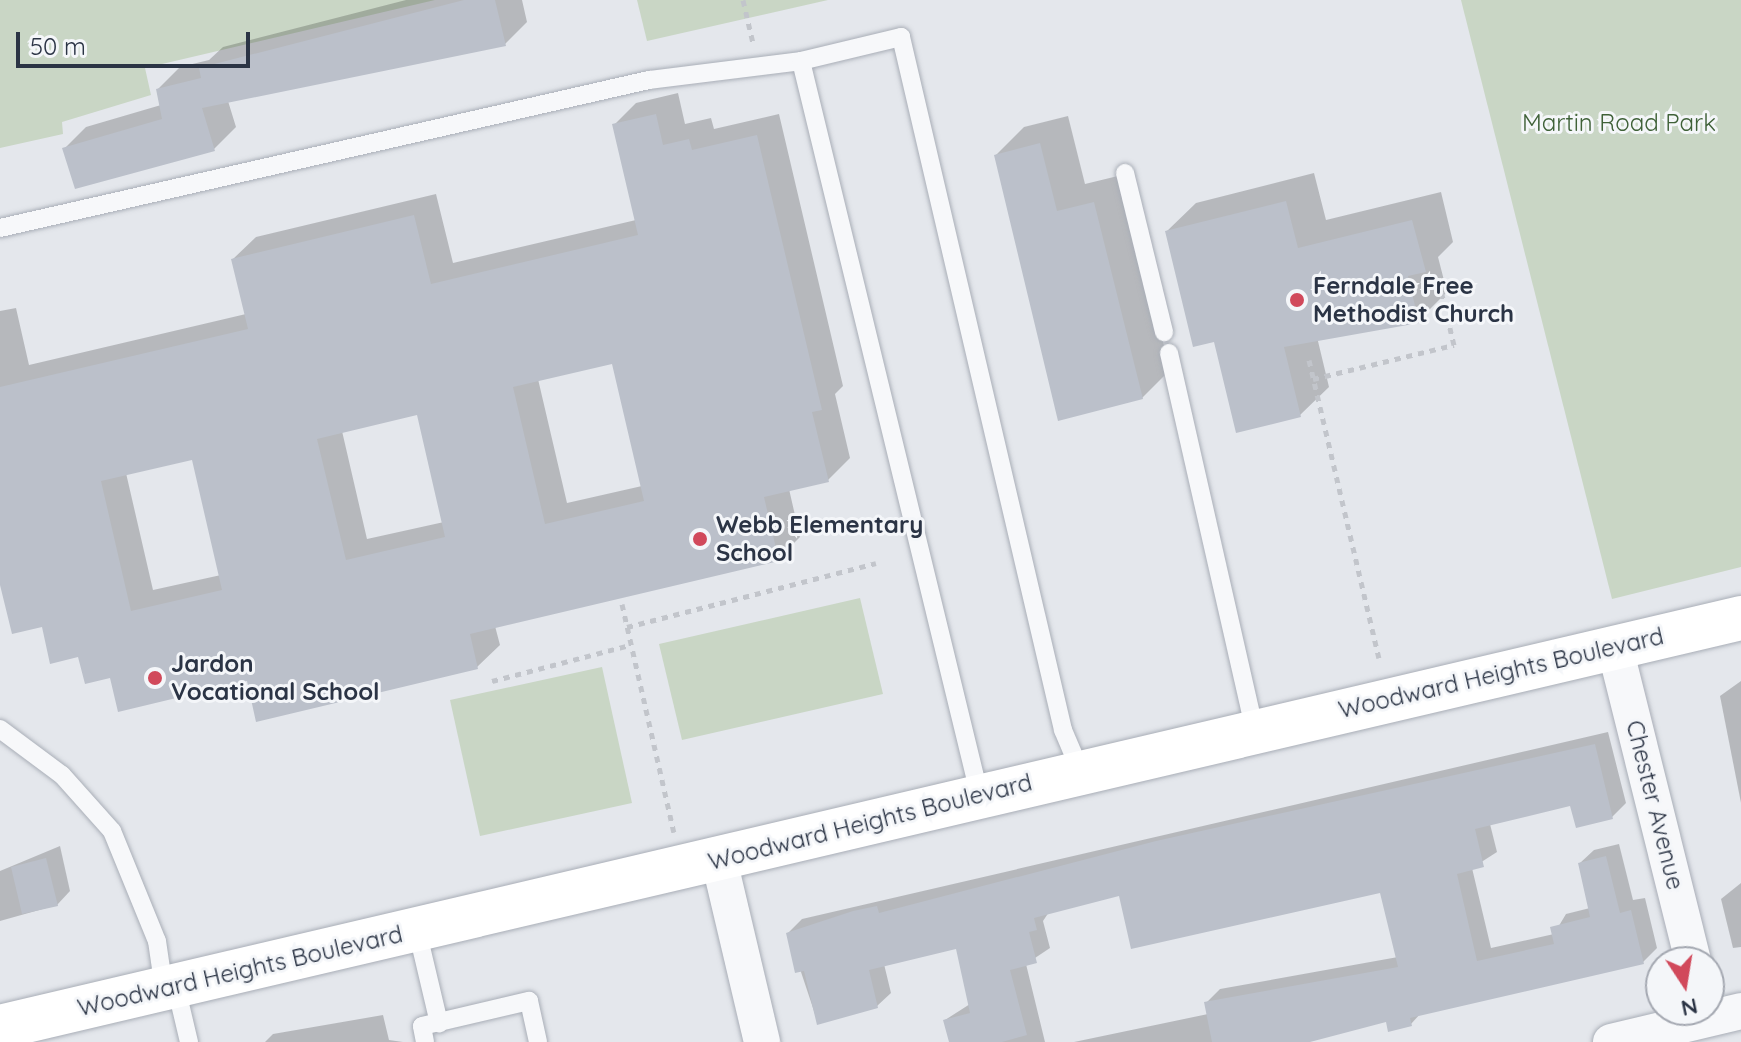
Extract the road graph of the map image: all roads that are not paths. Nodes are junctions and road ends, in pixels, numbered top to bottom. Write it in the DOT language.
graph roads {
  1 [pos="801,61"];
  2 [pos="1125,173"];
  3 [pos="0,228"];
  4 [pos="1164,332"];
  5 [pos="1169,353"];
  6 [pos="1741,618"];
  7 [pos="1615,648"];
  8 [pos="1254,728"];
  9 [pos="0,729"];
  10 [pos="23,746"];
  11 [pos="0,752"];
  12 [pos="1080,770"];
  13 [pos="979,793"];
  14 [pos="719,860"];
  15 [pos="417,930"];
  16 [pos="1689,946"];
  17 [pos="170,988"];
  18 [pos="439,1023"];
  19 [pos="1692,1026"];
  20 [pos="0,1027"];
  21 [pos="189,1042"];
  22 [pos="425,1042"];
  23 [pos="538,1042"];
  24 [pos="762,1042"];
  25 [pos="1611,1042"];
  1 -- 3 [label="lane"];
  1 -- 12 [label="lane"];
  1 -- 13 [label="lane"];
  2 -- 4 [label="lane"];
  5 -- 8 [label="lane"];
  6 -- 7 [label="street, Woodward Heights Boulevard"];
  7 -- 8 [label="street, Woodward Heights Boulevard"];
  7 -- 16 [label="street, Chester Avenue"];
  8 -- 12 [label="street, Woodward Heights Boulevard"];
  9 -- 10 [label="lane"];
  10 -- 11 [label="lane"];
  10 -- 17 [label="lane"];
  12 -- 13 [label="street, Woodward Heights Boulevard"];
  13 -- 14 [label="street, Woodward Heights Boulevard"];
  14 -- 15 [label="street, Woodward Heights Boulevard"];
  14 -- 24 [label="street"];
  15 -- 17 [label="street, Woodward Heights Boulevard"];
  15 -- 18 [label="lane"];
  17 -- 20 [label="street, Woodward Heights Boulevard"];
  17 -- 21 [label="lane"];
  18 -- 22 [label="lane"];
  18 -- 23 [label="lane"];
  19 -- 25 [label="street"];
}
